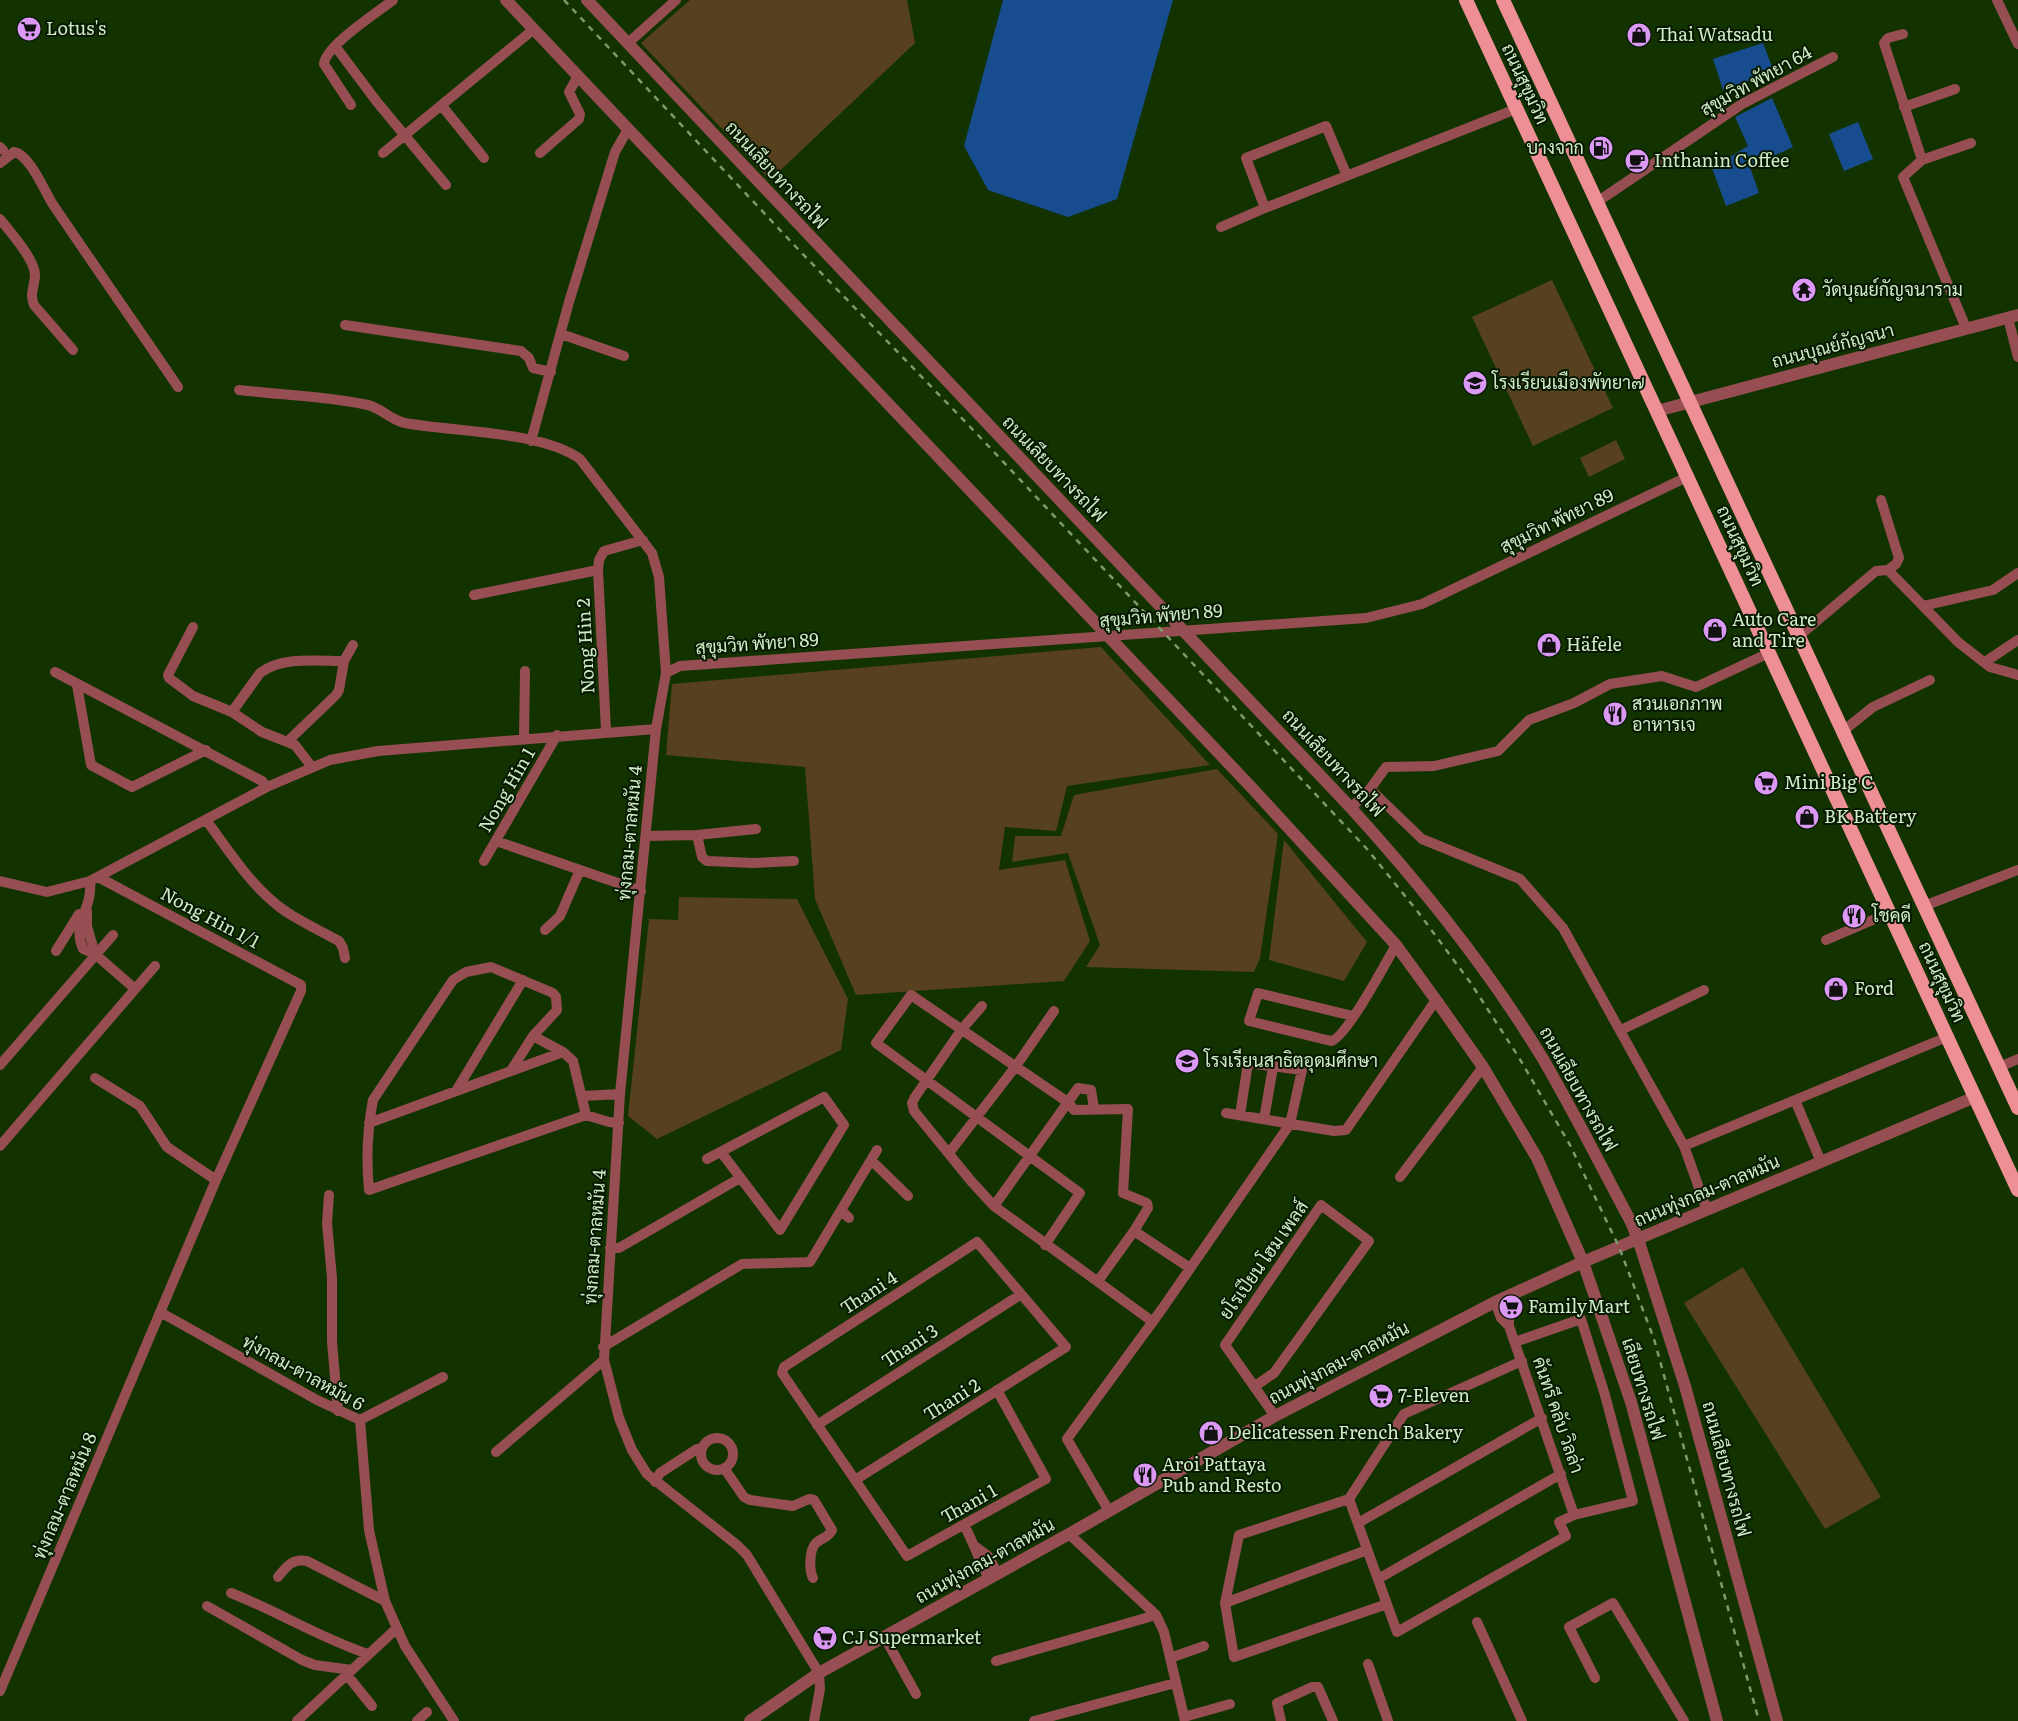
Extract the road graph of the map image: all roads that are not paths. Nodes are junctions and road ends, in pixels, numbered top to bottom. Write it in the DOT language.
graph roads {
  1 [pos="393,0"];
  2 [pos="506,0"];
  3 [pos="587,0"];
  4 [pos="676,0"];
  5 [pos="1466,0"];
  6 [pos="1503,0"];
  7 [pos="1997,0"];
  8 [pos="534,29"];
  9 [pos="1903,34"];
  10 [pos="628,43"];
  11 [pos="2018,44"];
  12 [pos="335,46"];
  13 [pos="1833,57"];
  14 [pos="578,76"];
  15 [pos="1955,88"];
  16 [pos="351,105"];
  17 [pos="442,106"];
  18 [pos="1904,107"];
  19 [pos="1516,109"];
  20 [pos="628,129"];
  21 [pos="404,136"];
  22 [pos="1971,143"];
  23 [pos="383,153"];
  24 [pos="540,153"];
  25 [pos="484,158"];
  26 [pos="1922,160"];
  27 [pos="0,163"];
  28 [pos="1347,176"];
  29 [pos="446,185"];
  30 [pos="1597,202"];
  31 [pos="1266,208"];
  32 [pos="0,219"];
  33 [pos="1220,227"];
  34 [pos="2013,316"];
  35 [pos="345,325"];
  36 [pos="1966,328"];
  37 [pos="561,334"];
  38 [pos="74,350"];
  39 [pos="624,356"];
  40 [pos="2018,357"];
  41 [pos="551,372"];
  42 [pos="178,386"];
  43 [pos="239,390"];
  44 [pos="1690,402"];
  45 [pos="1656,411"];
  46 [pos="531,441"];
  47 [pos="1687,477"];
  48 [pos="1881,500"];
  49 [pos="643,540"];
  50 [pos="598,565"];
  51 [pos="1888,570"];
  52 [pos="2018,573"];
  53 [pos="474,595"];
  54 [pos="1923,606"];
  55 [pos="193,627"];
  56 [pos="1182,630"];
  57 [pos="1799,636"];
  58 [pos="1108,637"];
  59 [pos="2018,640"];
  60 [pos="353,644"];
  61 [pos="1769,653"];
  62 [pos="344,661"];
  63 [pos="1985,662"];
  64 [pos="525,671"];
  65 [pos="55,672"];
  66 [pos="666,673"];
  67 [pos="2018,675"];
  68 [pos="1930,680"];
  69 [pos="77,685"];
  70 [pos="232,712"];
  71 [pos="656,729"];
  72 [pos="606,731"];
  73 [pos="1843,731"];
  74 [pos="557,735"];
  75 [pos="524,738"];
  76 [pos="288,742"];
  77 [pos="206,750"];
  78 [pos="312,767"];
  79 [pos="267,787"];
  80 [pos="1370,789"];
  81 [pos="1351,808"];
  82 [pos="206,820"];
  83 [pos="756,830"];
  84 [pos="646,836"];
  85 [pos="696,836"];
  86 [pos="496,841"];
  87 [pos="484,861"];
  88 [pos="794,861"];
  89 [pos="580,870"];
  90 [pos="2018,870"];
  91 [pos="94,879"];
  92 [pos="1,882"];
  93 [pos="641,891"];
  94 [pos="88,906"];
  95 [pos="1924,906"];
  96 [pos="1889,913"];
  97 [pos="544,930"];
  98 [pos="113,935"];
  99 [pos="1826,940"];
  100 [pos="1396,945"];
  101 [pos="56,951"];
  102 [pos="95,954"];
  103 [pos="345,958"];
  104 [pos="155,966"];
  105 [pos="523,980"];
  106 [pos="134,988"];
  107 [pos="301,990"];
  108 [pos="1704,990"];
  109 [pos="1436,1000"];
  110 [pos="982,1006"];
  111 [pos="1054,1010"];
  112 [pos="1354,1016"];
  113 [pos="962,1029"];
  114 [pos="1621,1030"];
  115 [pos="533,1036"];
  116 [pos="1947,1037"];
  117 [pos="564,1052"];
  118 [pos="2018,1058"];
  119 [pos="0,1065"];
  120 [pos="1016,1066"];
  121 [pos="1998,1066"];
  122 [pos="1273,1067"];
  123 [pos="1483,1067"];
  124 [pos="512,1069"];
  125 [pos="95,1078"];
  126 [pos="926,1080"];
  127 [pos="456,1091"];
  128 [pos="620,1094"];
  129 [pos="582,1096"];
  130 [pos="1975,1097"];
  131 [pos="1795,1100"];
  132 [pos="1068,1103"];
  133 [pos="1094,1108"];
  134 [pos="2018,1108"];
  135 [pos="1226,1113"];
  136 [pos="586,1115"];
  137 [pos="1240,1115"];
  138 [pos="978,1117"];
  139 [pos="1264,1119"];
  140 [pos="368,1122"];
  141 [pos="619,1122"];
  142 [pos="1290,1124"];
  143 [pos="0,1146"];
  144 [pos="1684,1146"];
  145 [pos="877,1150"];
  146 [pos="721,1152"];
  147 [pos="949,1154"];
  148 [pos="1031,1156"];
  149 [pos="707,1159"];
  150 [pos="871,1160"];
  151 [pos="1821,1162"];
  152 [pos="1400,1177"];
  153 [pos="740,1178"];
  154 [pos="216,1180"];
  155 [pos="2018,1190"];
  156 [pos="329,1194"];
  157 [pos="908,1196"];
  158 [pos="994,1206"];
  159 [pos="841,1210"];
  160 [pos="1706,1210"];
  161 [pos="849,1218"];
  162 [pos="1134,1231"];
  163 [pos="1638,1239"];
  164 [pos="1045,1245"];
  165 [pos="610,1248"];
  166 [pos="1584,1262"];
  167 [pos="1190,1268"];
  168 [pos="1098,1281"];
  169 [pos="1020,1295"];
  170 [pos="1499,1300"];
  171 [pos="160,1312"];
  172 [pos="1153,1322"];
  173 [pos="1515,1342"];
  174 [pos="603,1347"];
  175 [pos="604,1360"];
  176 [pos="1522,1361"];
  177 [pos="443,1378"];
  178 [pos="1255,1386"];
  179 [pos="997,1390"];
  180 [pos="338,1411"];
  181 [pos="1275,1416"];
  182 [pos="1542,1418"];
  183 [pos="360,1420"];
  184 [pos="817,1425"];
  185 [pos="702,1448"];
  186 [pos="496,1452"];
  187 [pos="724,1468"];
  188 [pos="1561,1474"];
  189 [pos="855,1480"];
  190 [pos="655,1482"];
  191 [pos="1349,1499"];
  192 [pos="1109,1511"];
  193 [pos="1574,1515"];
  194 [pos="1358,1523"];
  195 [pos="964,1525"];
  196 [pos="1069,1534"];
  197 [pos="1367,1550"];
  198 [pos="994,1576"];
  199 [pos="278,1577"];
  200 [pos="813,1578"];
  201 [pos="1378,1579"];
  202 [pos="231,1592"];
  203 [pos="385,1601"];
  204 [pos="1225,1603"];
  205 [pos="1387,1604"];
  206 [pos="207,1606"];
  207 [pos="1156,1615"];
  208 [pos="1477,1622"];
  209 [pos="396,1628"];
  210 [pos="884,1636"];
  211 [pos="1204,1646"];
  212 [pos="368,1654"];
  213 [pos="1170,1658"];
  214 [pos="996,1661"];
  215 [pos="1368,1664"];
  216 [pos="349,1672"];
  217 [pos="819,1672"];
  218 [pos="1595,1678"];
  219 [pos="1175,1683"];
  220 [pos="0,1692"];
  221 [pos="916,1694"];
  222 [pos="1230,1704"];
  223 [pos="372,1706"];
  224 [pos="427,1712"];
  225 [pos="1184,1719"];
  226 [pos="297,1721"];
  227 [pos="417,1721"];
  228 [pos="454,1721"];
  229 [pos="750,1721"];
  230 [pos="814,1721"];
  231 [pos="1034,1721"];
  232 [pos="1281,1721"];
  233 [pos="1333,1721"];
  234 [pos="1388,1721"];
  235 [pos="1522,1721"];
  236 [pos="1684,1721"];
  237 [pos="1717,1721"];
  238 [pos="1777,1721"];
  1 -- 12 [label="street"];
  2 -- 8 [label="street"];
  3 -- 10 [label="street, ถนนเลียบทางรถไฟ"];
  4 -- 10 [label="street"];
  5 -- 19 [label="highway, ถนนสุขุมวิท"];
  6 -- 30 [label="highway, ถนนสุขุมวิท"];
  7 -- 11 [label="street"];
  8 -- 14 [label="street"];
  8 -- 17 [label="street"];
  9 -- 18 [label="street"];
  10 -- 56 [label="street, ถนนเลียบทางรถไฟ"];
  12 -- 16 [label="street"];
  12 -- 21 [label="street"];
  13 -- 30 [label="street, สุขุมวิท พัทยา 64"];
  14 -- 20 [label="street"];
  14 -- 24 [label="street"];
  15 -- 18 [label="street"];
  17 -- 21 [label="street"];
  17 -- 25 [label="street"];
  18 -- 26 [label="street"];
  19 -- 28 [label="street"];
  19 -- 45 [label="highway, ถนนสุขุมวิท"];
  20 -- 37 [label="street"];
  20 -- 58 [label="street"];
  21 -- 23 [label="street"];
  21 -- 29 [label="street"];
  22 -- 26 [label="street"];
  26 -- 36 [label="street"];
  27 -- 42 [label="street"];
  28 -- 31 [label="street"];
  28 -- 31 [label="street"];
  30 -- 44 [label="highway, ถนนสุขุมวิท"];
  31 -- 33 [label="street"];
  32 -- 38 [label="street"];
  34 -- 36 [label="street, ถนนบุณย์กัญจนา"];
  34 -- 40 [label="street"];
  35 -- 41 [label="street"];
  36 -- 44 [label="street, ถนนบุณย์กัญจนา"];
  37 -- 39 [label="street"];
  37 -- 41 [label="street"];
  41 -- 46 [label="street"];
  43 -- 46 [label="street"];
  44 -- 45 [label="street, ถนนบุณย์กัญจนา"];
  44 -- 57 [label="highway, ถนนสุขุมวิท"];
  45 -- 47 [label="highway, ถนนสุขุมวิท"];
  46 -- 49 [label="street"];
  47 -- 56 [label="street, สุขุมวิท พัทยา 89"];
  47 -- 61 [label="highway, ถนนสุขุมวิท"];
  48 -- 51 [label="street"];
  49 -- 50 [label="street"];
  49 -- 66 [label="street"];
  50 -- 53 [label="street"];
  50 -- 72 [label="street, Nong Hin 2"];
  51 -- 54 [label="street"];
  51 -- 57 [label="street"];
  52 -- 54 [label="street"];
  54 -- 63 [label="street"];
  55 -- 70 [label="street"];
  56 -- 58 [label="street, สุขุมวิท พัทยา 89"];
  56 -- 81 [label="street, ถนนเลียบทางรถไฟ"];
  57 -- 73 [label="highway, ถนนสุขุมวิท"];
  58 -- 66 [label="street, สุขุมวิท พัทยา 89"];
  58 -- 100 [label="street"];
  59 -- 63 [label="street"];
  60 -- 62 [label="street"];
  61 -- 80 [label="street"];
  61 -- 96 [label="highway, ถนนสุขุมวิท"];
  62 -- 70 [label="street"];
  62 -- 76 [label="street"];
  63 -- 67 [label="street"];
  64 -- 75 [label="street"];
  65 -- 69 [label="street"];
  66 -- 71 [label="street"];
  68 -- 73 [label="street"];
  69 -- 77 [label="street"];
  69 -- 77 [label="street"];
  70 -- 76 [label="street"];
  71 -- 72 [label="street"];
  71 -- 84 [label="street, ทุ่งกลม-ตาลหมัน 4"];
  72 -- 74 [label="street"];
  73 -- 95 [label="highway, ถนนสุขุมวิท"];
  74 -- 75 [label="street"];
  74 -- 86 [label="street, Nong Hin 1"];
  75 -- 78 [label="street"];
  76 -- 78 [label="street"];
  77 -- 79 [label="street"];
  78 -- 79 [label="street"];
  79 -- 82 [label="street"];
  80 -- 81 [label="street"];
  80 -- 114 [label="street"];
  81 -- 163 [label="street, ถนนเลียบทางรถไฟ"];
  82 -- 91 [label="street"];
  82 -- 103 [label="street"];
  83 -- 85 [label="street"];
  84 -- 85 [label="street"];
  84 -- 93 [label="street, ทุ่งกลม-ตาลหมัน 4"];
  85 -- 88 [label="street"];
  86 -- 87 [label="street, Nong Hin 1"];
  86 -- 89 [label="street"];
  89 -- 93 [label="street"];
  89 -- 97 [label="street"];
  90 -- 95 [label="street"];
  91 -- 92 [label="street"];
  91 -- 94 [label="street"];
  91 -- 107 [label="street, Nong Hin 1/1"];
  93 -- 128 [label="street, ทุ่งกลม-ตาลหมัน 4"];
  94 -- 101 [label="street"];
  94 -- 102 [label="street"];
  95 -- 121 [label="highway, ถนนสุขุมวิท"];
  96 -- 99 [label="street"];
  96 -- 116 [label="highway, ถนนสุขุมวิท"];
  98 -- 102 [label="street"];
  100 -- 109 [label="street"];
  100 -- 112 [label="street"];
  102 -- 106 [label="street"];
  102 -- 119 [label="street"];
  104 -- 106 [label="street"];
  105 -- 115 [label="street"];
  105 -- 127 [label="street"];
  105 -- 140 [label="street"];
  106 -- 143 [label="street"];
  107 -- 154 [label="street, ทุ่งกลม-ตาลหมัน 8"];
  108 -- 114 [label="street"];
  109 -- 123 [label="street"];
  109 -- 142 [label="street"];
  110 -- 113 [label="street"];
  111 -- 120 [label="street"];
  112 -- 112 [label="street"];
  113 -- 120 [label="street"];
  113 -- 126 [label="street"];
  113 -- 126 [label="street"];
  114 -- 144 [label="street"];
  115 -- 117 [label="street"];
  115 -- 124 [label="street"];
  116 -- 130 [label="highway, ถนนสุขุมวิท"];
  116 -- 131 [label="street"];
  117 -- 124 [label="street"];
  117 -- 129 [label="street"];
  118 -- 121 [label="street"];
  120 -- 132 [label="street"];
  120 -- 138 [label="street"];
  121 -- 134 [label="highway, ถนนสุขุมวิท"];
  122 -- 137 [label="street"];
  122 -- 139 [label="street"];
  122 -- 142 [label="street"];
  123 -- 152 [label="street"];
  123 -- 166 [label="street"];
  124 -- 127 [label="street"];
  125 -- 154 [label="street"];
  126 -- 138 [label="street"];
  126 -- 147 [label="street"];
  127 -- 140 [label="street"];
  128 -- 129 [label="street"];
  128 -- 141 [label="street, ทุ่งกลม-ตาลหมัน 4"];
  129 -- 136 [label="street"];
  130 -- 151 [label="street, ถนนทุ่งกลม-ตาลหมัน"];
  130 -- 155 [label="highway, ถนนสุขุมวิท"];
  131 -- 144 [label="street"];
  131 -- 151 [label="street"];
  132 -- 133 [label="street"];
  132 -- 133 [label="street"];
  132 -- 148 [label="street"];
  133 -- 162 [label="street"];
  135 -- 137 [label="street"];
  136 -- 140 [label="street"];
  136 -- 141 [label="street"];
  137 -- 139 [label="street"];
  138 -- 147 [label="street"];
  138 -- 148 [label="street"];
  139 -- 142 [label="street"];
  141 -- 165 [label="street, ทุ่งกลม-ตาลหมัน 4"];
  142 -- 167 [label="street"];
  144 -- 160 [label="street"];
  145 -- 150 [label="street"];
  146 -- 149 [label="street"];
  146 -- 153 [label="street"];
  146 -- 153 [label="street"];
  147 -- 158 [label="street"];
  148 -- 158 [label="street"];
  148 -- 164 [label="street"];
  150 -- 157 [label="street"];
  150 -- 159 [label="street"];
  151 -- 160 [label="street, ถนนทุ่งกลม-ตาลหมัน"];
  153 -- 165 [label="street"];
  154 -- 171 [label="street, ทุ่งกลม-ตาลหมัน 8"];
  156 -- 180 [label="street"];
  158 -- 164 [label="street"];
  159 -- 161 [label="street"];
  159 -- 174 [label="street"];
  160 -- 163 [label="street, ถนนทุ่งกลม-ตาลหมัน"];
  162 -- 167 [label="street"];
  162 -- 168 [label="street"];
  163 -- 166 [label="street, ถนนทุ่งกลม-ตาลหมัน"];
  163 -- 238 [label="street, ถนนเลียบทางรถไฟ"];
  164 -- 168 [label="street"];
  165 -- 174 [label="street, ทุ่งกลม-ตาลหมัน 4"];
  166 -- 170 [label="street, ถนนทุ่งกลม-ตาลหมัน"];
  166 -- 237 [label="street, เลียบทางรถไฟ"];
  167 -- 172 [label="street"];
  168 -- 172 [label="street"];
  169 -- 179 [label="street, Thani 2"];
  169 -- 184 [label="street, Thani 3"];
  169 -- 184 [label="street, Thani 4"];
  170 -- 173 [label="street, คันทรี คลับ วิลล่า"];
  170 -- 181 [label="street, ถนนทุ่งกลม-ตาลหมัน"];
  171 -- 180 [label="street, ทุ่งกลม-ตาลหมัน 6"];
  171 -- 220 [label="street, ทุ่งกลม-ตาลหมัน 8"];
  172 -- 192 [label="street"];
  173 -- 176 [label="street, คันทรี คลับ วิลล่า"];
  173 -- 193 [label="street"];
  174 -- 175 [label="street, ทุ่งกลม-ตาลหมัน 4"];
  175 -- 186 [label="street"];
  175 -- 190 [label="street, ทุ่งกลม-ตาลหมัน 4"];
  176 -- 182 [label="street, คันทรี คลับ วิลล่า"];
  176 -- 191 [label="street"];
  177 -- 183 [label="street"];
  178 -- 178 [label="street, ยโรเปียน โฮม เพลส์"];
  178 -- 181 [label="street, ยโรเปียน โฮม เพลส์"];
  179 -- 189 [label="street, Thani 2"];
  179 -- 195 [label="street, Thani 1"];
  180 -- 183 [label="street, ทุ่งกลม-ตาลหมัน 6"];
  181 -- 192 [label="street, ถนนทุ่งกลม-ตาลหมัน"];
  182 -- 188 [label="street, คันทรี คลับ วิลล่า"];
  182 -- 194 [label="street"];
  183 -- 203 [label="street, ทุ่งกลม-ตาลหมัน 6"];
  184 -- 189 [label="street"];
  185 -- 187 [label="street"];
  185 -- 187 [label="street"];
  185 -- 190 [label="street"];
  187 -- 200 [label="street"];
  188 -- 193 [label="street, คันทรี คลับ วิลล่า"];
  188 -- 201 [label="street"];
  189 -- 195 [label="street, Thani 1"];
  190 -- 217 [label="street, ทุ่งกลม-ตาลหมัน 4"];
  191 -- 194 [label="street"];
  191 -- 204 [label="street"];
  192 -- 196 [label="street, ถนนทุ่งกลม-ตาลหมัน"];
  193 -- 205 [label="street"];
  194 -- 197 [label="street"];
  195 -- 198 [label="street"];
  196 -- 198 [label="street, ถนนทุ่งกลม-ตาลหมัน"];
  196 -- 207 [label="street"];
  197 -- 201 [label="street"];
  197 -- 204 [label="street"];
  198 -- 210 [label="street, ถนนทุ่งกลม-ตาลหมัน"];
  199 -- 203 [label="street"];
  201 -- 205 [label="street"];
  202 -- 212 [label="street"];
  203 -- 209 [label="street, ทุ่งกลม-ตาลหมัน 6"];
  204 -- 205 [label="street"];
  206 -- 216 [label="street"];
  207 -- 213 [label="street"];
  207 -- 214 [label="street"];
  208 -- 235 [label="street"];
  209 -- 212 [label="street"];
  209 -- 228 [label="street, ทุ่งกลม-ตาลหมัน 6"];
  210 -- 217 [label="street, ถนนทุ่งกลม-ตาลหมัน"];
  210 -- 221 [label="street"];
  211 -- 213 [label="street"];
  212 -- 216 [label="street"];
  213 -- 219 [label="street"];
  215 -- 234 [label="street"];
  216 -- 223 [label="street"];
  216 -- 226 [label="street"];
  217 -- 229 [label="street, ถนนทุ่งกลม-ตาลหมัน"];
  217 -- 230 [label="street"];
  218 -- 236 [label="street"];
  219 -- 225 [label="street"];
  219 -- 231 [label="street"];
  222 -- 225 [label="street"];
  224 -- 227 [label="street"];
  232 -- 233 [label="street"];
}
